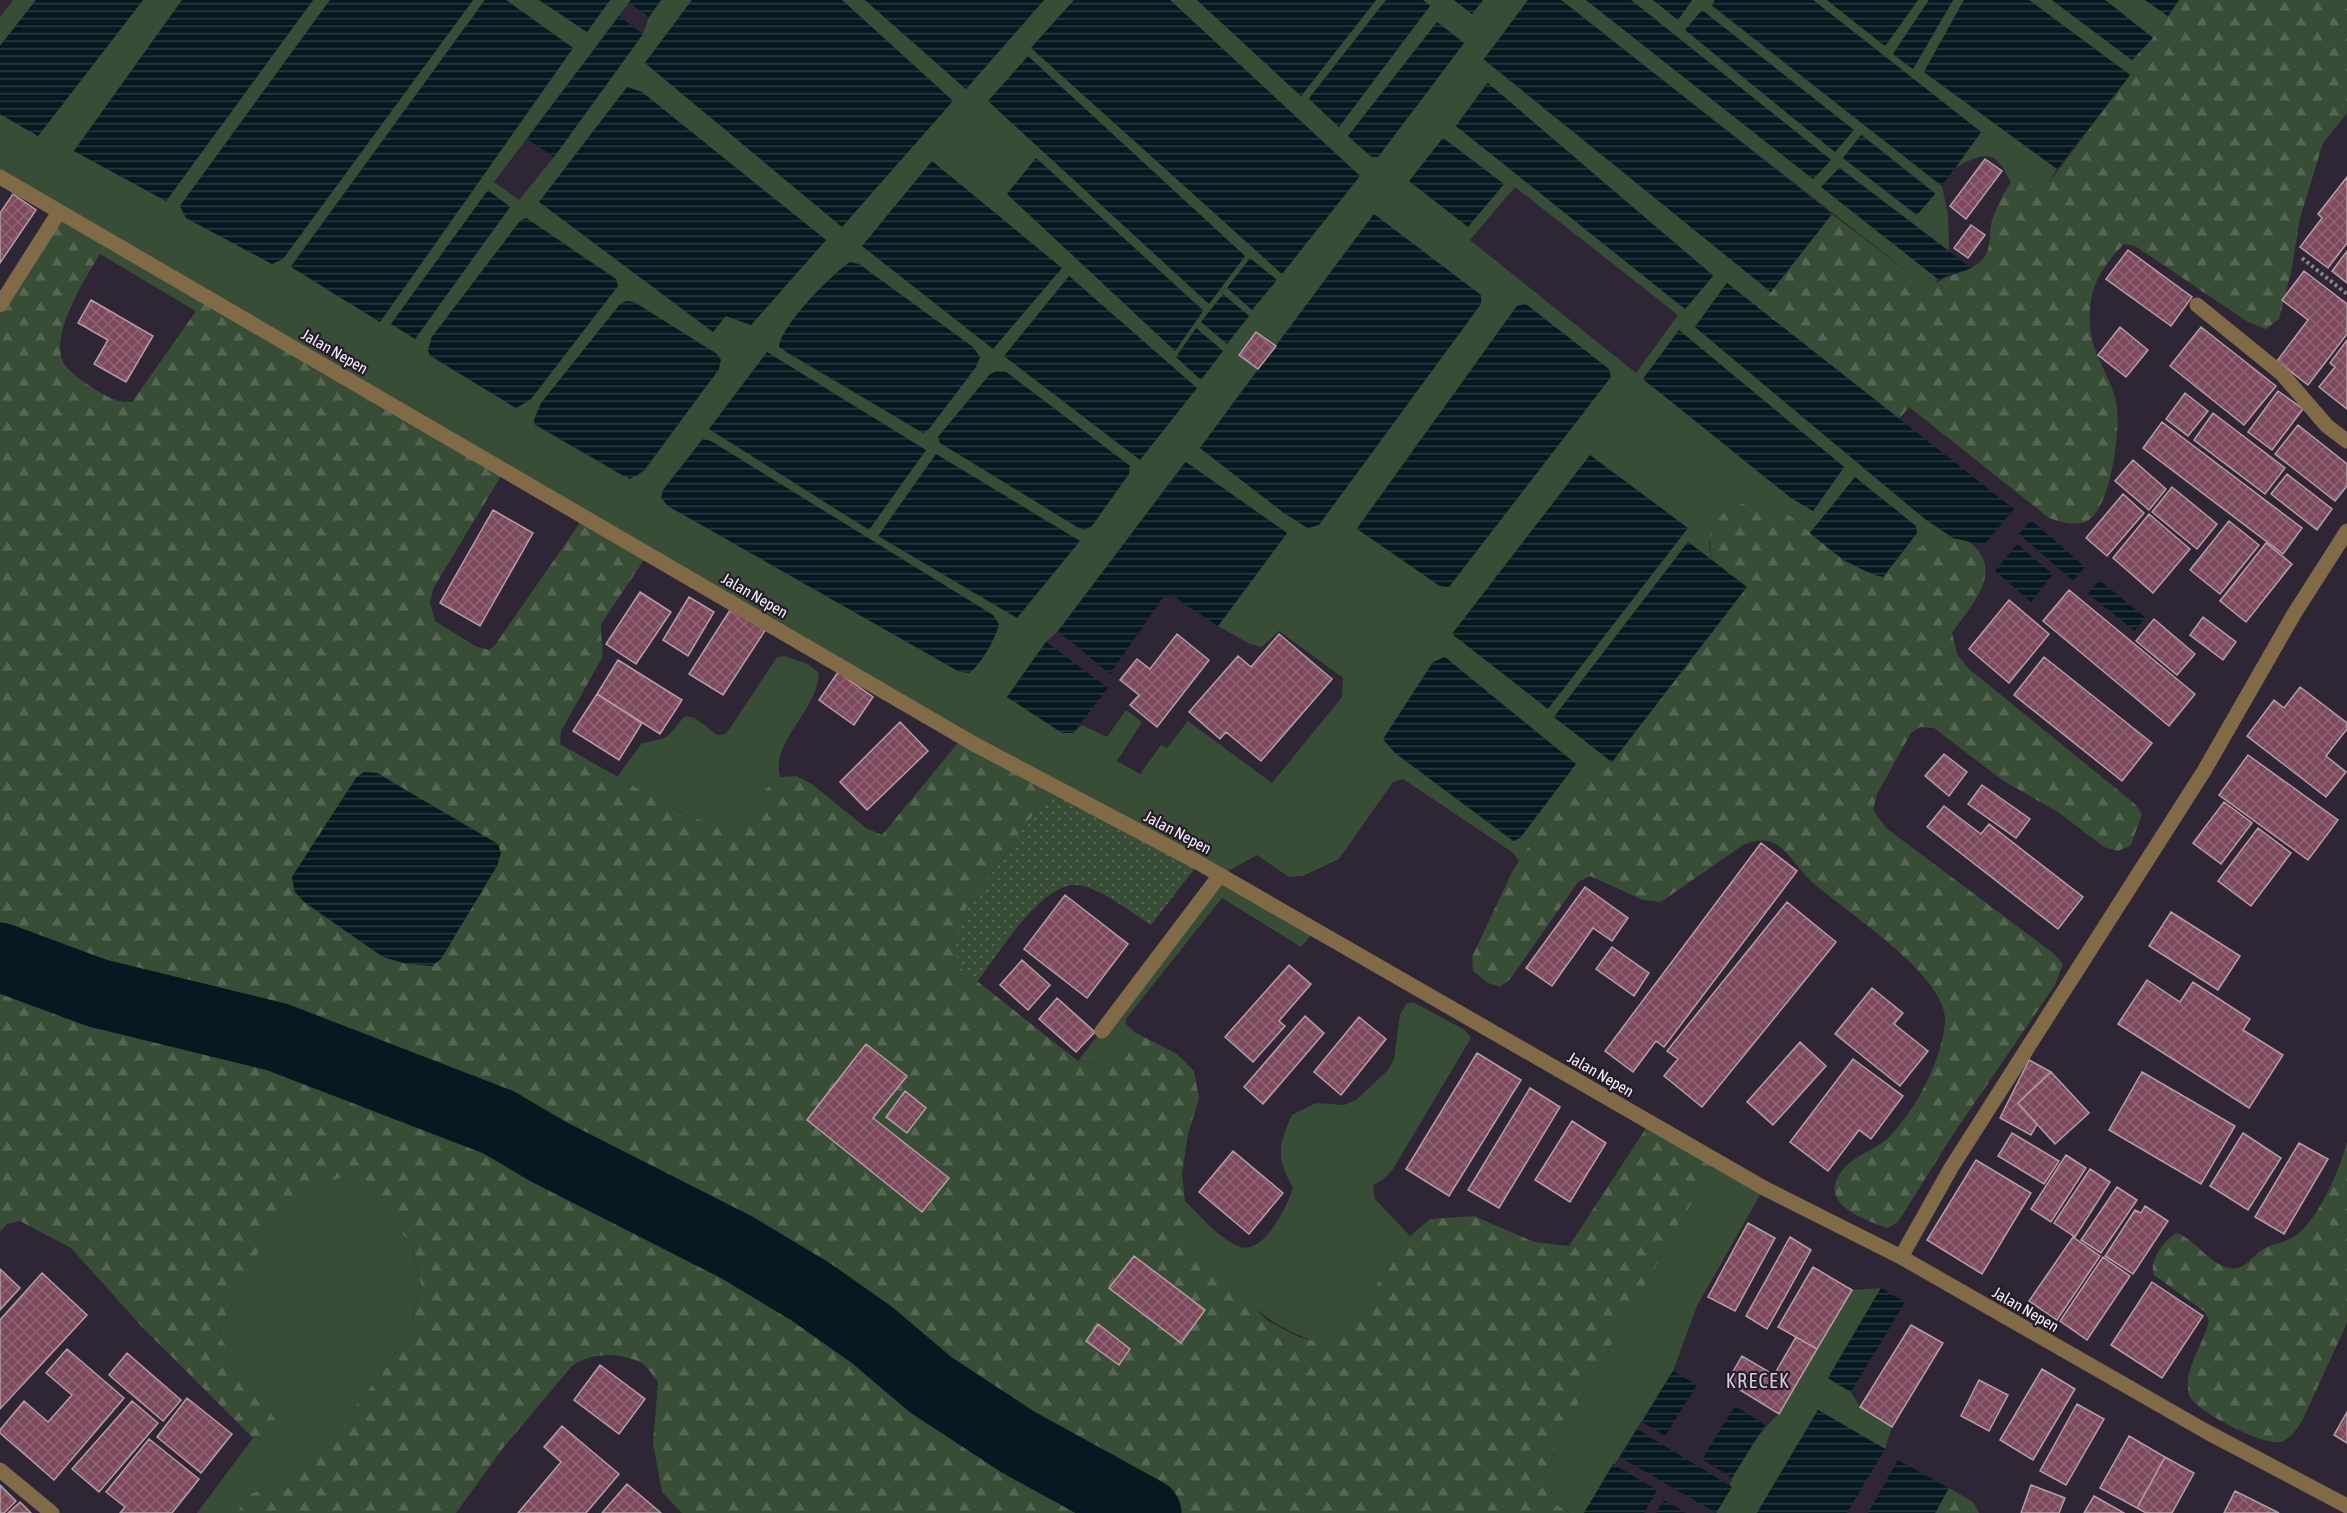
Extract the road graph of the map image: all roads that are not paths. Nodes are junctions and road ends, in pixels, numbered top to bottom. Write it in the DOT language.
graph roads {
  1 [pos="0,177"];
  2 [pos="59,212"];
  3 [pos="0,305"];
  4 [pos="2197,305"];
  5 [pos="2347,441"];
  6 [pos="2347,531"];
  7 [pos="1220,875"];
  8 [pos="1102,1031"];
  9 [pos="1901,1257"];
  10 [pos="0,1470"];
  11 [pos="2347,1506"];
  12 [pos="52,1513"];
  1 -- 2 [label="street, Jalan Nepen"];
  2 -- 3 [label="street"];
  2 -- 7 [label="street, Jalan Nepen"];
  4 -- 5 [label="street"];
  6 -- 9 [label="street"];
  7 -- 8 [label="street"];
  7 -- 9 [label="street, Jalan Nepen"];
  9 -- 11 [label="street, Jalan Nepen"];
  10 -- 12 [label="street"];
}
